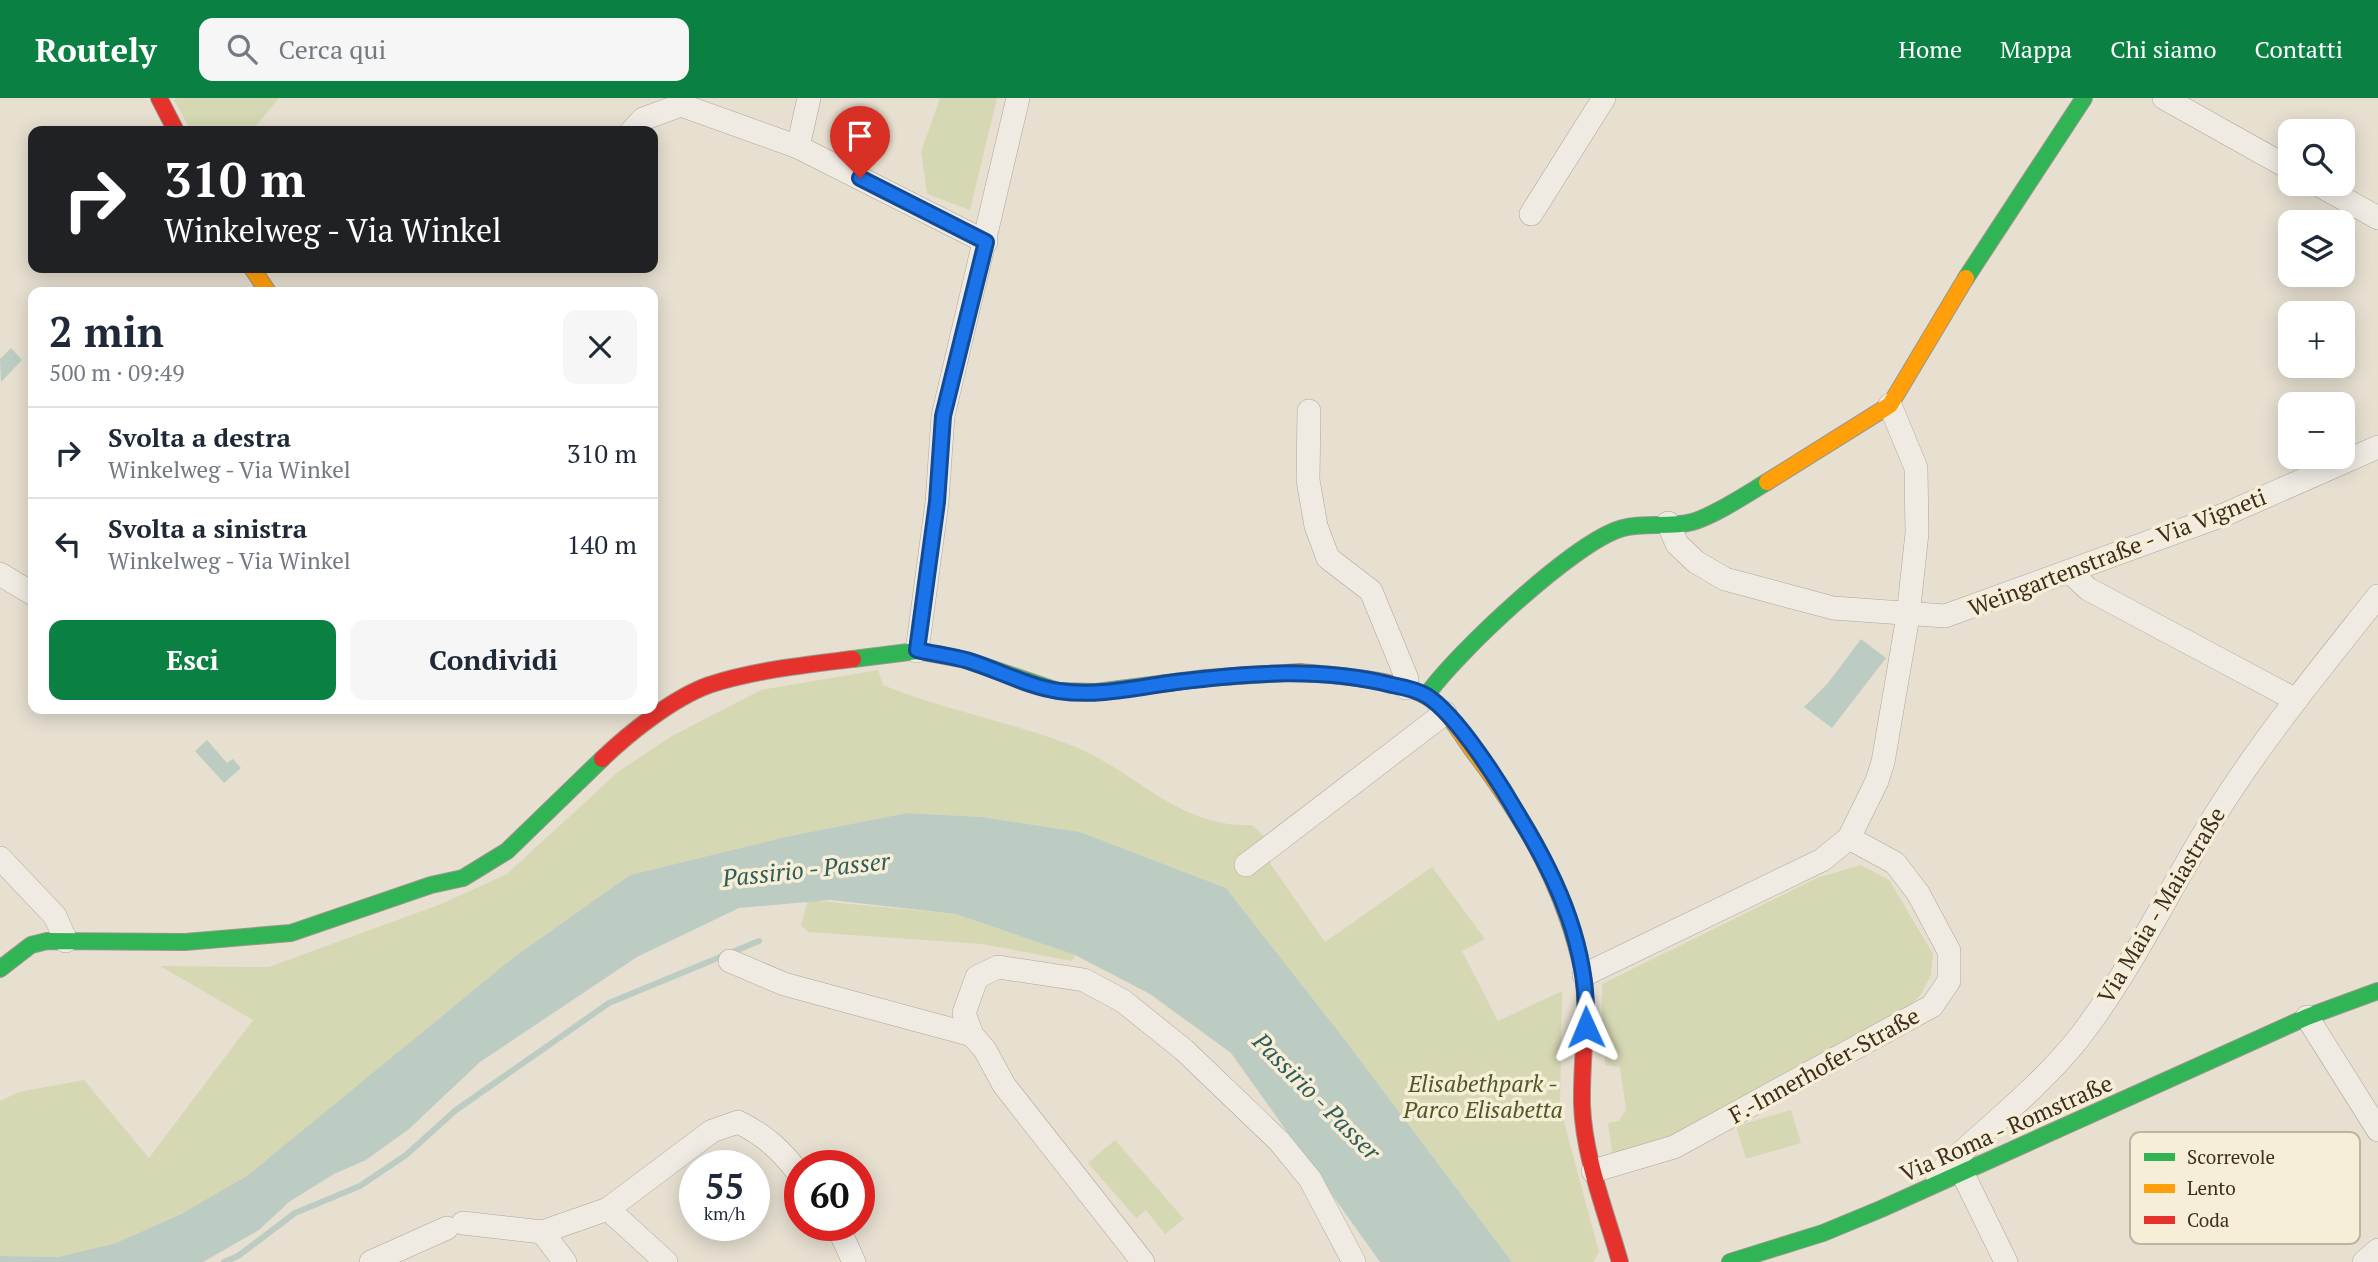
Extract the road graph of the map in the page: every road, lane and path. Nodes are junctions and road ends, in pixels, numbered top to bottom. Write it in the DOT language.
graph roads {
  1 [pos="159,98"];
  2 [pos="809,98"];
  3 [pos="1018,98"];
  4 [pos="1604,98"];
  5 [pos="2084,98"];
  6 [pos="2164,98"];
  7 [pos="173,126"];
  8 [pos="637,126"];
  9 [pos="798,147"];
  10 [pos="2278,162"];
  11 [pos="2339,196"];
  12 [pos="1531,215"];
  13 [pos="2378,218"];
  14 [pos="986,242"];
  15 [pos="1890,405"];
  16 [pos="1309,411"];
  17 [pos="2378,447"];
  18 [pos="1668,523"];
  19 [pos="2070,572"];
  20 [pos="0,573"];
  21 [pos="28,591"];
  22 [pos="2378,596"];
  23 [pos="1908,616"];
  24 [pos="917,650"];
  25 [pos="1416,692"];
  26 [pos="2296,700"];
  27 [pos="658,709"];
  28 [pos="1445,713"];
  29 [pos="649,714"];
  30 [pos="1849,838"];
  31 [pos="0,859"];
  32 [pos="1246,865"];
  33 [pos="66,941"];
  34 [pos="730,961"];
  35 [pos="0,969"];
  36 [pos="1584,975"];
  37 [pos="2378,991"];
  38 [pos="2301,1020"];
  39 [pos="972,1035"];
  40 [pos="2378,1130"];
  41 [pos="784,1155"];
  42 [pos="1593,1171"];
  43 [pos="1962,1172"];
  44 [pos="1920,1191"];
  45 [pos="608,1209"];
  46 [pos="542,1232"];
  47 [pos="849,1241"];
  48 [pos="2378,1250"];
  49 [pos="863,1259"];
  50 [pos="371,1262"];
  51 [pos="565,1262"];
  52 [pos="666,1262"];
  53 [pos="1143,1262"];
  54 [pos="1354,1262"];
  55 [pos="1620,1262"];
  56 [pos="1730,1262"];
  57 [pos="2006,1262"];
  58 [pos="2364,1262"];
  1 -- 7 [label="main road"];
  2 -- 9 [label="street"];
  3 -- 14 [label="street"];
  4 -- 12 [label="street"];
  5 -- 15 [label="main road"];
  6 -- 10 [label="street"];
  8 -- 9 [label="street"];
  9 -- 14 [label="street"];
  11 -- 13 [label="street"];
  14 -- 24 [label="street"];
  15 -- 18 [label="main road"];
  15 -- 23 [label="street"];
  16 -- 25 [label="street"];
  17 -- 19 [label="street, Weingartenstraße - Via Vigneti"];
  18 -- 23 [label="street, Weingartenstraße - Via Vigneti"];
  18 -- 25 [label="main road"];
  19 -- 23 [label="street, Weingartenstraße - Via Vigneti"];
  19 -- 26 [label="street"];
  20 -- 21 [label="street"];
  22 -- 26 [label="street, Via Maia - Maiastraße"];
  23 -- 30 [label="street"];
  24 -- 25 [label="main road"];
  24 -- 27 [label="main road"];
  25 -- 28 [label="main road"];
  26 -- 44 [label="street, Via Maia - Maiastraße"];
  28 -- 32 [label="street"];
  28 -- 36 [label="main road"];
  29 -- 33 [label="main road"];
  30 -- 36 [label="street"];
  30 -- 42 [label="street, F.-Innerhofer-Straße"];
  31 -- 33 [label="street"];
  33 -- 35 [label="main road"];
  34 -- 39 [label="street"];
  36 -- 42 [label="main road"];
  37 -- 38 [label="main road, Via Roma - Romstraße"];
  38 -- 40 [label="street"];
  38 -- 43 [label="main road, Via Roma - Romstraße"];
  39 -- 53 [label="street"];
  39 -- 54 [label="street"];
  41 -- 45 [label="street"];
  42 -- 55 [label="main road"];
  43 -- 44 [label="main road, Via Roma - Romstraße"];
  43 -- 57 [label="street"];
  44 -- 56 [label="main road, Via Roma - Romstraße"];
  45 -- 46 [label="street"];
  45 -- 52 [label="street"];
  46 -- 50 [label="street"];
  46 -- 51 [label="street"];
  47 -- 49 [label="street"];
  48 -- 58 [label="street"];
}
